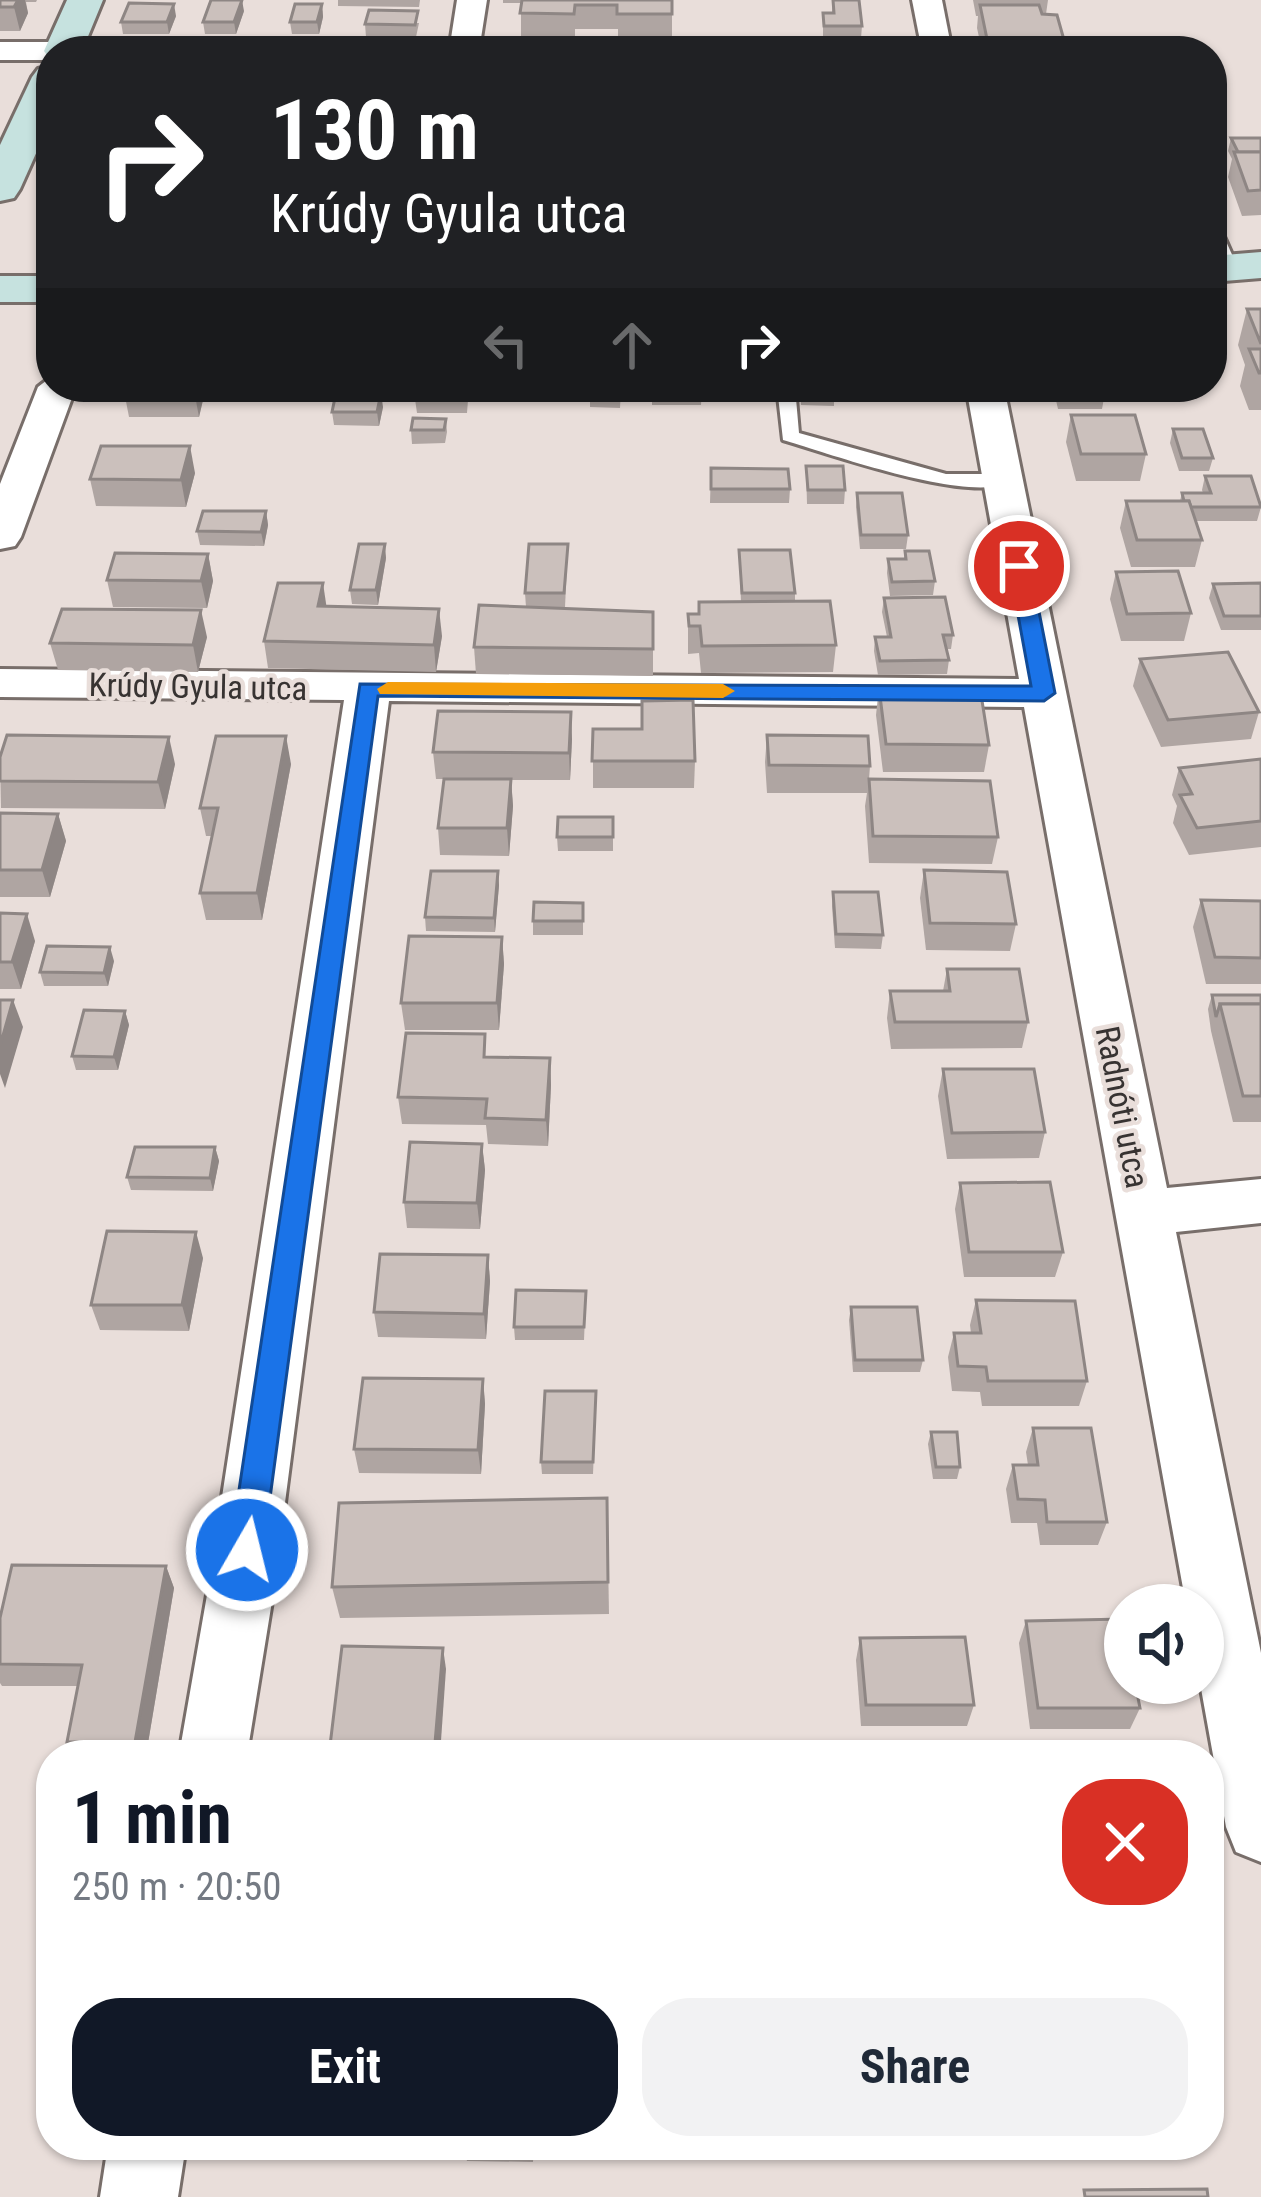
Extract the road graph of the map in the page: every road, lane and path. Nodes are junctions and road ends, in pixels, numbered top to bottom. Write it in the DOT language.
graph roads {
  1 [pos="85,0"];
  2 [pos="472,0"];
  3 [pos="927,0"];
  4 [pos="69,36"];
  5 [pos="466,36"];
  6 [pos="934,36"];
  7 [pos="0,51"];
  8 [pos="36,51"];
  9 [pos="36,110"];
  10 [pos="0,189"];
  11 [pos="36,289"];
  12 [pos="0,290"];
  13 [pos="51,402"];
  14 [pos="787,402"];
  15 [pos="988,402"];
  16 [pos="1003,481"];
  17 [pos="0,538"];
  18 [pos="0,683"];
  19 [pos="368,689"];
  20 [pos="1044,693"];
  21 [pos="1261,1201"];
  22 [pos="1143,1213"];
  23 [pos="215,1740"];
  24 [pos="1261,1827"];
  25 [pos="145,2160"];
  26 [pos="139,2197"];
  1 -- 4 [label="street"];
  2 -- 5 [label="street"];
  3 -- 6 [label="street"];
  7 -- 8 [label="street"];
  9 -- 10 [label="street"];
  11 -- 12 [label="street"];
  13 -- 17 [label="street"];
  14 -- 16 [label="lane"];
  15 -- 16 [label="street, Radnóti utca"];
  16 -- 20 [label="street, Radnóti utca"];
  18 -- 19 [label="street, Krúdy Gyula utca"];
  19 -- 20 [label="street, Krúdy Gyula utca"];
  19 -- 23 [label="street"];
  20 -- 22 [label="street, Radnóti utca"];
  21 -- 22 [label="street"];
  22 -- 24 [label="street, Radnóti utca"];
  25 -- 26 [label="street"];
}
